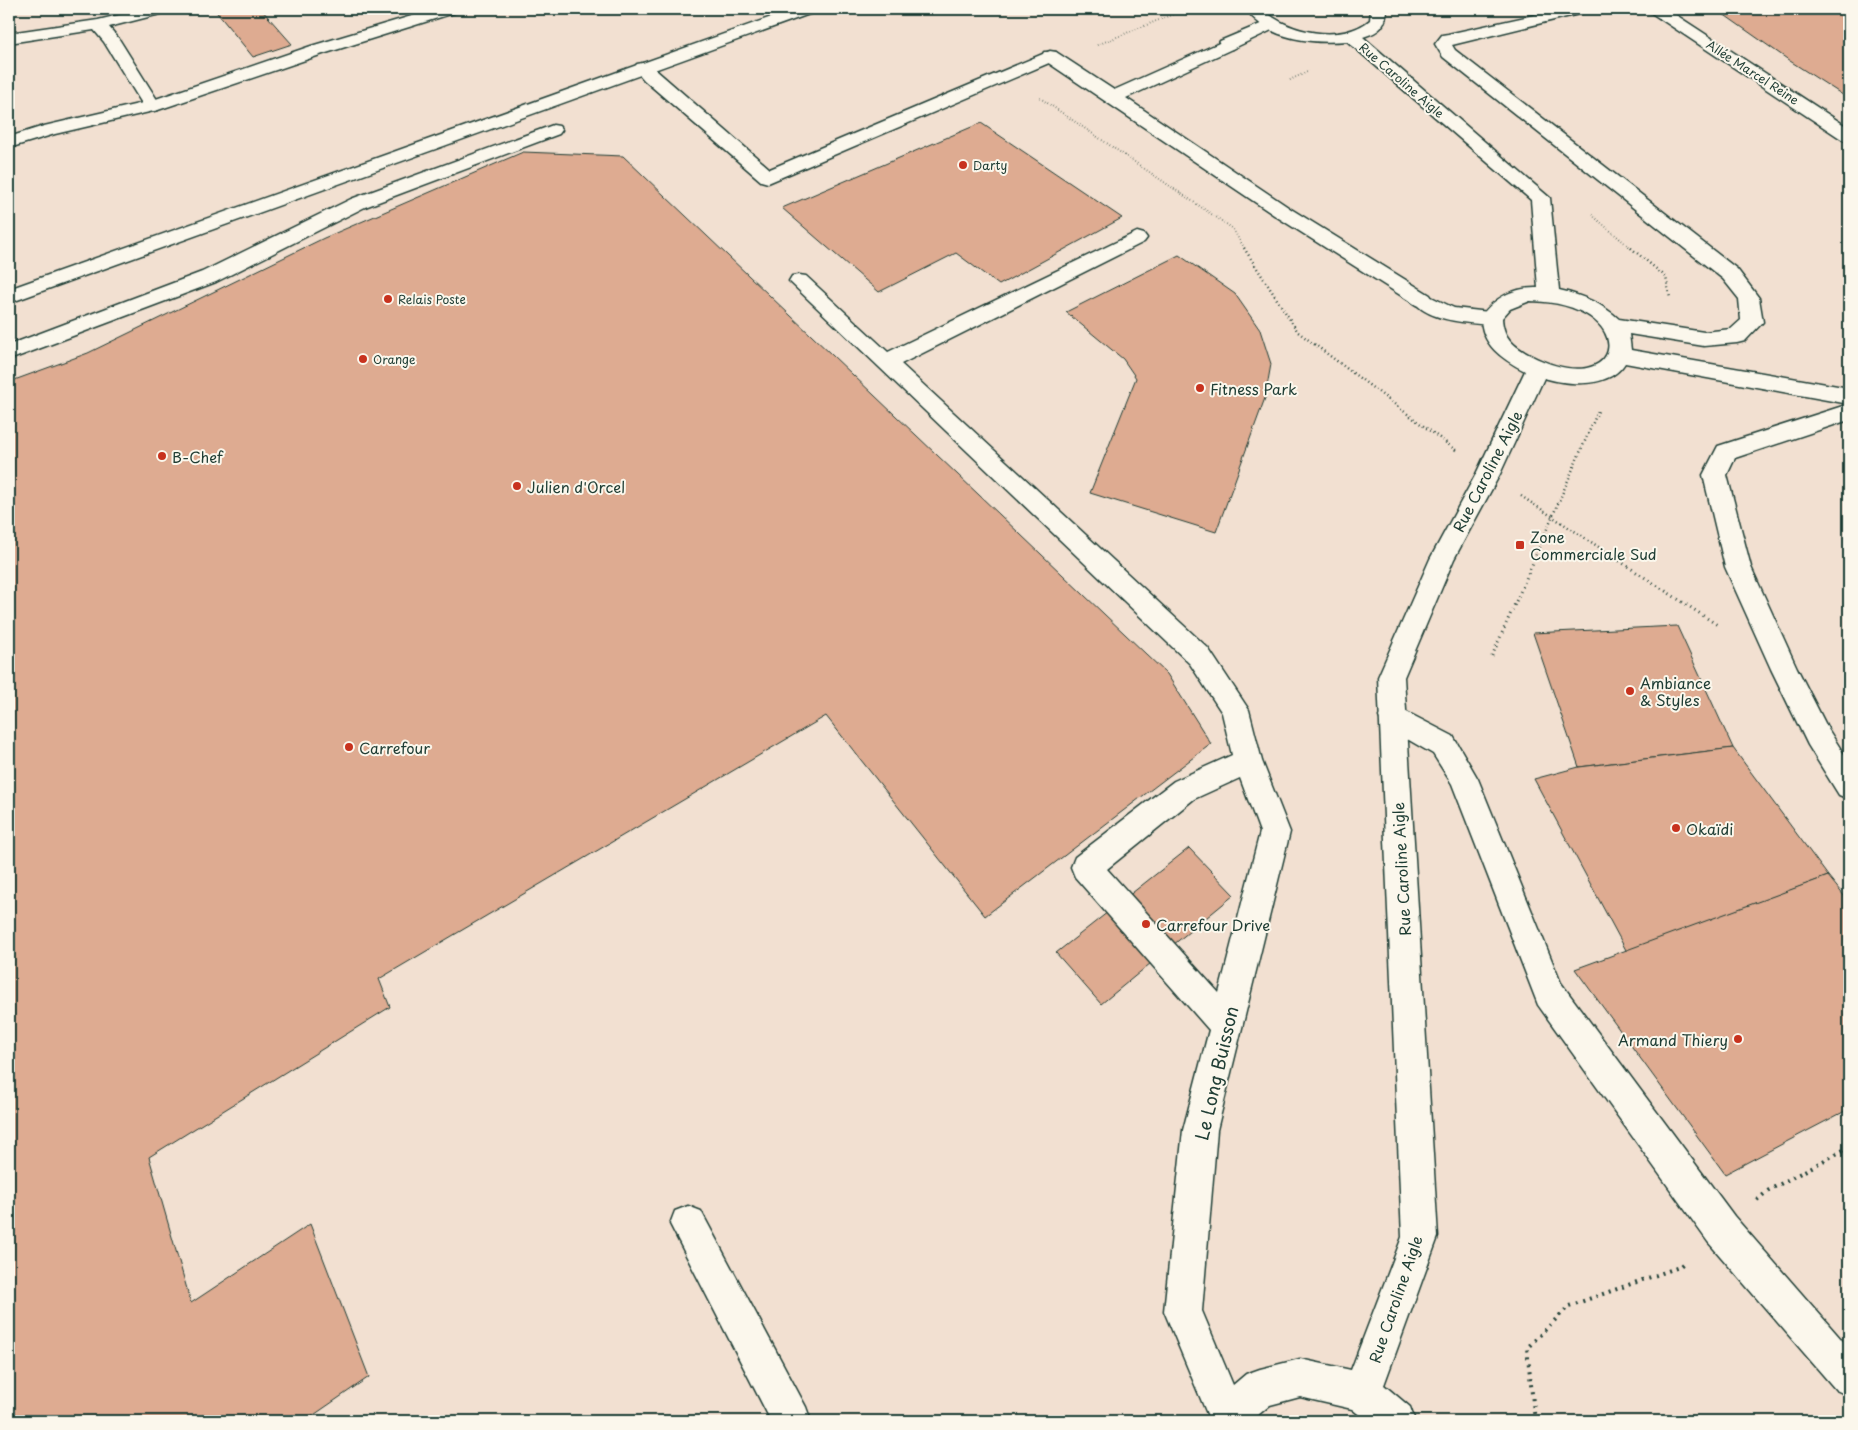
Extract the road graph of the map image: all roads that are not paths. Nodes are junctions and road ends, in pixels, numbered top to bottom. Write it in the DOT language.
graph roads {
  1 [pos="162,9"];
  2 [pos="451,9"];
  3 [pos="809,9"];
  4 [pos="1254,9"];
  5 [pos="1581,9"];
  6 [pos="1656,9"];
  7 [pos="1384,10"];
  8 [pos="98,25"];
  9 [pos="1270,25"];
  10 [pos="1351,36"];
  11 [pos="9,38"];
  12 [pos="643,68"];
  13 [pos="1113,97"];
  14 [pos="152,106"];
  15 [pos="553,130"];
  16 [pos="1849,136"];
  17 [pos="9,143"];
  18 [pos="1137,238"];
  19 [pos="799,281"];
  20 [pos="1549,294"];
  21 [pos="9,296"];
  22 [pos="1491,318"];
  23 [pos="1612,325"];
  24 [pos="9,354"];
  25 [pos="1620,356"];
  26 [pos="886,362"];
  27 [pos="1538,369"];
  28 [pos="1849,396"];
  29 [pos="1849,412"];
  30 [pos="1393,718"];
  31 [pos="1248,761"];
  32 [pos="1849,786"];
  33 [pos="1226,1025"];
  34 [pos="688,1224"];
  35 [pos="1849,1376"];
  36 [pos="1362,1392"];
  37 [pos="1226,1419"];
  38 [pos="792,1421"];
  39 [pos="1396,1421"];
  1 -- 8 [label="street"];
  2 -- 14 [label="street"];
  3 -- 12 [label="street"];
  4 -- 9 [label="street"];
  5 -- 23 [label="street"];
  6 -- 16 [label="street, Allée Marcel Reine"];
  7 -- 10 [label="street"];
  8 -- 11 [label="street"];
  8 -- 14 [label="street"];
  9 -- 10 [label="street"];
  9 -- 13 [label="street"];
  10 -- 20 [label="street, Rue Caroline Aigle"];
  12 -- 13 [label="street"];
  12 -- 21 [label="street"];
  13 -- 22 [label="street"];
  14 -- 17 [label="street"];
  15 -- 24 [label="street"];
  18 -- 26 [label="street"];
  19 -- 26 [label="street, Le Long Buisson"];
  20 -- 22 [label="street"];
  20 -- 23 [label="street"];
  22 -- 27 [label="street"];
  23 -- 25 [label="street"];
  25 -- 27 [label="street"];
  25 -- 28 [label="street"];
  26 -- 31 [label="street, Le Long Buisson"];
  27 -- 30 [label="street, Rue Caroline Aigle"];
  29 -- 32 [label="street"];
  30 -- 35 [label="street"];
  30 -- 36 [label="street, Rue Caroline Aigle"];
  31 -- 33 [label="street, Le Long Buisson"];
  31 -- 33 [label="street"];
  33 -- 37 [label="street, Le Long Buisson"];
  34 -- 38 [label="street"];
  36 -- 37 [label="street"];
  36 -- 39 [label="street"];
}
